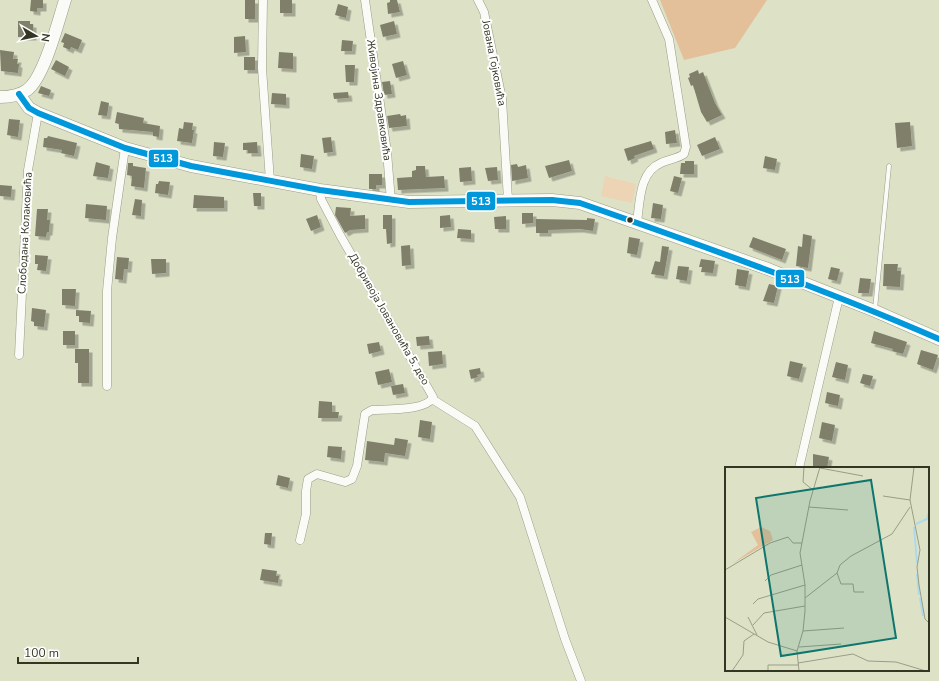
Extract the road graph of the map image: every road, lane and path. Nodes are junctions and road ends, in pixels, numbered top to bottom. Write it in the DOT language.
graph roads {
  1 [pos="65,0"];
  2 [pos="263,0"];
  3 [pos="365,0"];
  4 [pos="478,0"];
  5 [pos="652,0"];
  6 [pos="19,94"];
  7 [pos="0,97"];
  8 [pos="38,113"];
  9 [pos="125,148"];
  10 [pos="889,166"];
  11 [pos="270,181"];
  12 [pos="320,190"];
  13 [pos="508,200"];
  14 [pos="391,201"];
  15 [pos="637,222"];
  16 [pos="839,297"];
  17 [pos="875,311"];
  18 [pos="937,336"];
  19 [pos="19,355"];
  20 [pos="107,386"];
  21 [pos="432,399"];
  22 [pos="800,467"];
  23 [pos="300,540"];
  24 [pos="581,681"];
  1 -- 6 [label="street"];
  2 -- 11 [label="street"];
  3 -- 14 [label="street, Живојина Здравковића"];
  4 -- 13 [label="street, Јована Гојковића"];
  5 -- 15 [label="street"];
  6 -- 7 [label="street"];
  6 -- 8 [label="street"];
  8 -- 9 [label="street"];
  8 -- 19 [label="street, Слободана Колаковића"];
  9 -- 11 [label="street"];
  9 -- 20 [label="street"];
  10 -- 17 [label="lane"];
  11 -- 12 [label="street"];
  12 -- 14 [label="street"];
  12 -- 21 [label="street, Добривоја Јовановића 5. део"];
  13 -- 14 [label="street"];
  13 -- 15 [label="street"];
  15 -- 16 [label="street"];
  16 -- 17 [label="street"];
  16 -- 22 [label="street"];
  17 -- 18 [label="street"];
  21 -- 23 [label="street, Добривоја Јовановића 5. део"];
  21 -- 24 [label="street"];
}
